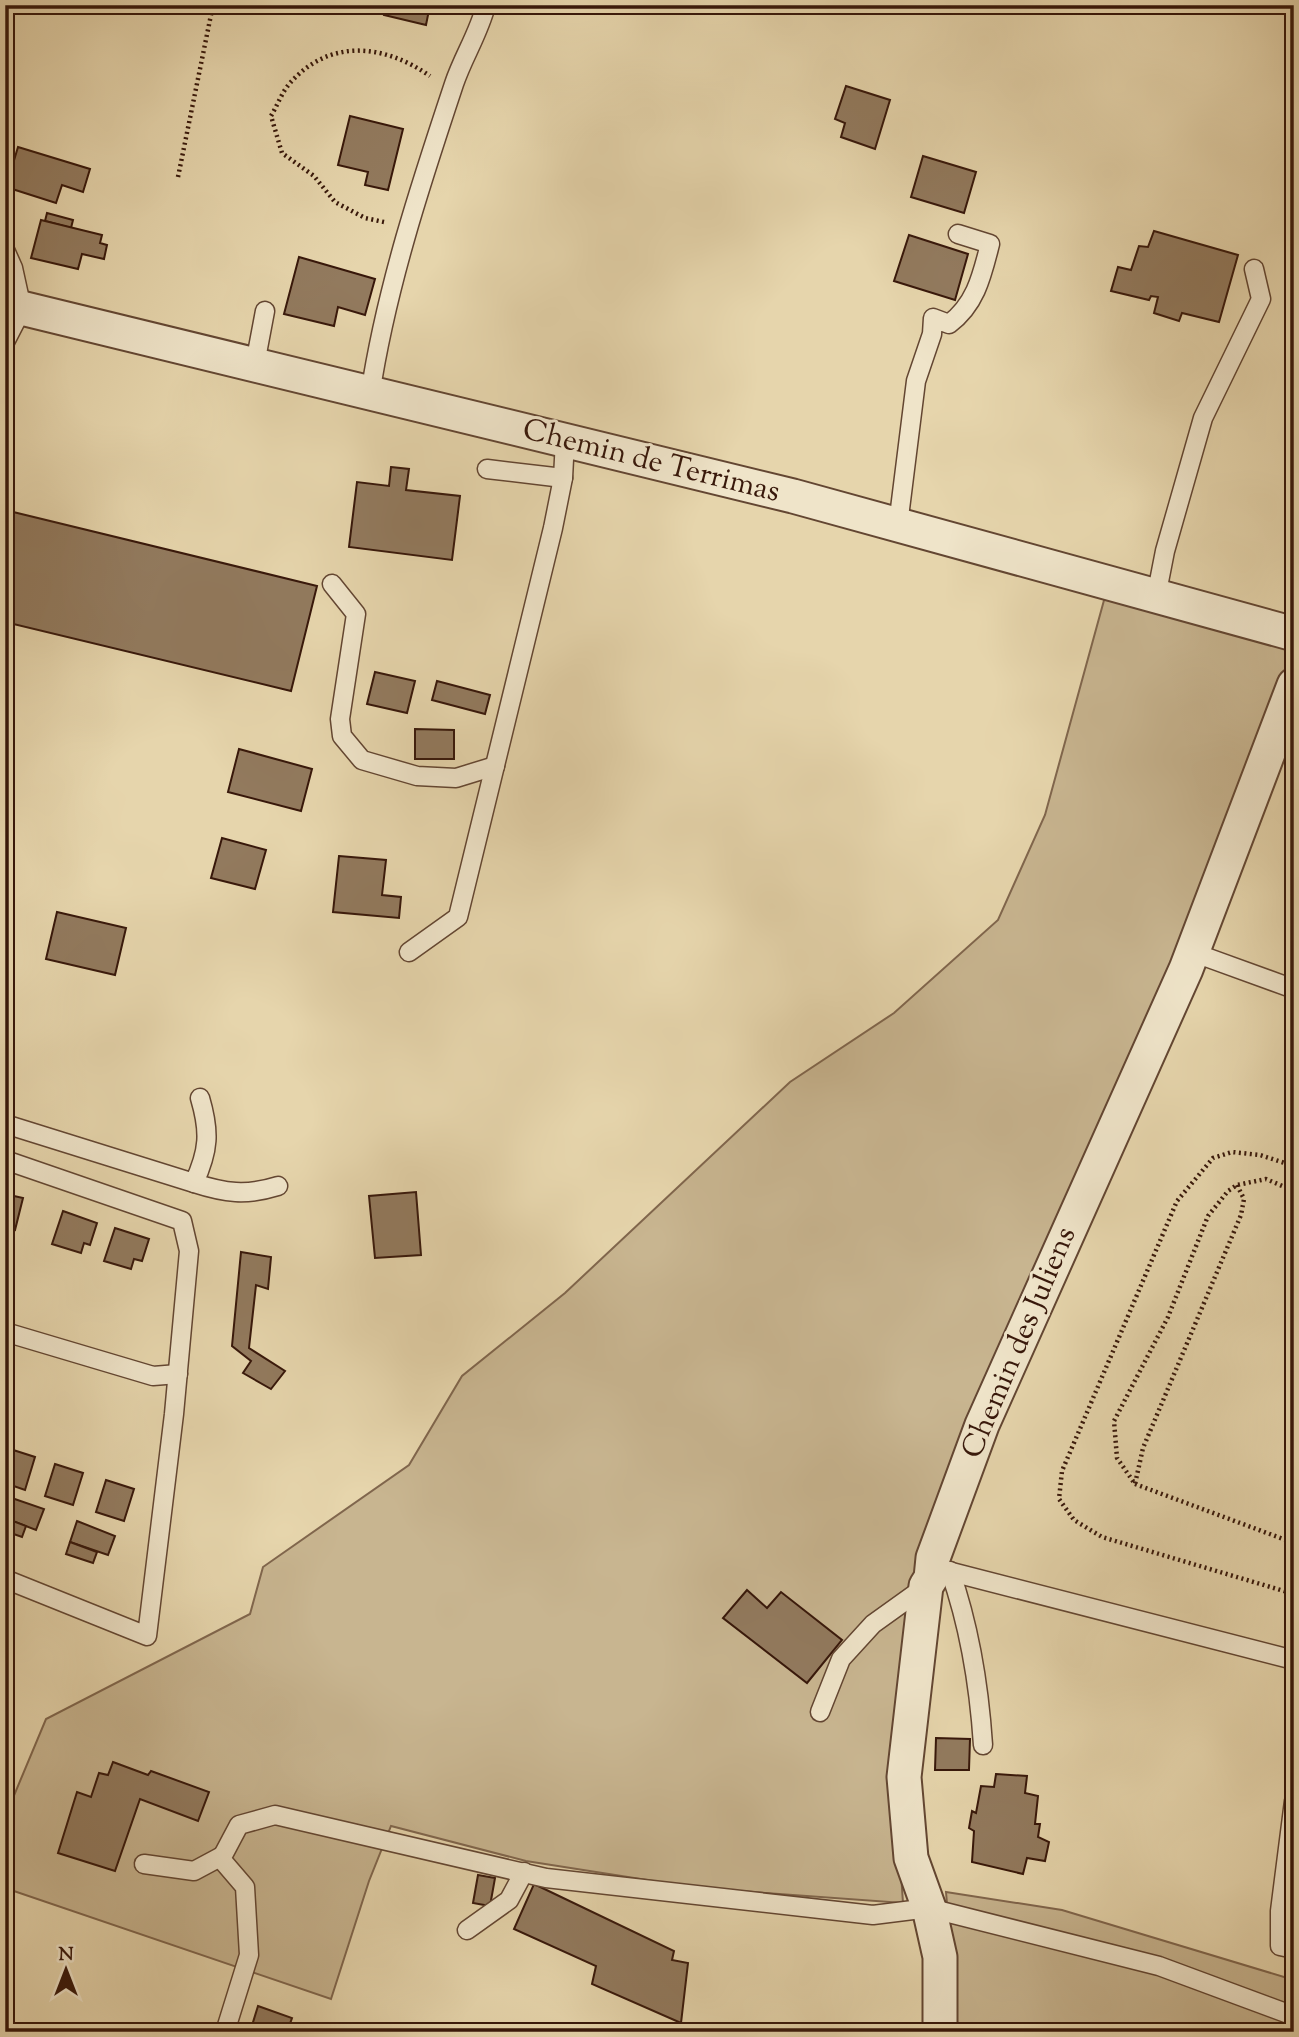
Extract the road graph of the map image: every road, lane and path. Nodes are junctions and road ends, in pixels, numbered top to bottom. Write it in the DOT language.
graph roads {
  1 [pos="213,5"];
  2 [pos="486,5"];
  3 [pos="453,84"];
  4 [pos="178,177"];
  5 [pos="408,226"];
  6 [pos="958,234"];
  7 [pos="5,250"];
  8 [pos="1254,269"];
  9 [pos="13,306"];
  10 [pos="265,311"];
  11 [pos="5,342"];
  12 [pos="255,364"];
  13 [pos="370,395"];
  14 [pos="565,440"];
  15 [pos="487,469"];
  16 [pos="563,478"];
  17 [pos="898,525"];
  18 [pos="332,584"];
  19 [pos="1156,597"];
  20 [pos="1294,634"];
  21 [pos="1294,685"];
  22 [pos="495,766"];
  23 [pos="409,952"];
  24 [pos="1192,953"];
  25 [pos="1294,989"];
  26 [pos="200,1098"];
  27 [pos="5,1124"];
  28 [pos="5,1160"];
  29 [pos="1294,1166"];
  30 [pos="194,1183"];
  31 [pos="1237,1185"];
  32 [pos="278,1186"];
  33 [pos="1294,1191"];
  34 [pos="5,1332"];
  35 [pos="178,1374"];
  36 [pos="1135,1484"];
  37 [pos="1294,1543"];
  38 [pos="936,1575"];
  39 [pos="5,1579"];
  40 [pos="1294,1594"];
  41 [pos="1294,1660"];
  42 [pos="820,1712"];
  43 [pos="983,1745"];
  44 [pos="1294,1801"];
  45 [pos="222,1856"];
  46 [pos="144,1864"];
  47 [pos="524,1872"];
  48 [pos="929,1908"];
  49 [pos="467,1930"];
  50 [pos="1294,1949"];
  51 [pos="1294,2016"];
  52 [pos="225,2032"];
  53 [pos="940,2032"];
  1 -- 4 [label="path"];
  2 -- 3 [label="lane"];
  3 -- 5 [label="lane"];
  3 -- 5 [label="path"];
  5 -- 13 [label="lane"];
  6 -- 17 [label="lane"];
  7 -- 9 [label="lane"];
  8 -- 19 [label="lane"];
  9 -- 11 [label="lane"];
  9 -- 12 [label="street, Chemin de Terrimas"];
  10 -- 12 [label="lane"];
  12 -- 13 [label="street, Chemin de Terrimas"];
  13 -- 14 [label="street, Chemin de Terrimas"];
  14 -- 16 [label="lane"];
  14 -- 17 [label="street, Chemin de Terrimas"];
  15 -- 16 [label="lane"];
  16 -- 22 [label="lane"];
  17 -- 19 [label="street, Chemin de Terrimas"];
  18 -- 22 [label="lane"];
  19 -- 20 [label="street, Chemin de Terrimas"];
  21 -- 24 [label="street, Chemin des Juliens"];
  22 -- 23 [label="lane"];
  24 -- 25 [label="lane"];
  24 -- 38 [label="street, Chemin des Juliens"];
  26 -- 30 [label="lane"];
  27 -- 30 [label="lane"];
  28 -- 35 [label="lane"];
  29 -- 40 [label="path"];
  30 -- 32 [label="lane"];
  31 -- 33 [label="path"];
  31 -- 36 [label="path"];
  31 -- 36 [label="path"];
  34 -- 35 [label="lane"];
  35 -- 39 [label="lane"];
  36 -- 37 [label="path"];
  38 -- 41 [label="lane"];
  38 -- 42 [label="lane"];
  38 -- 43 [label="lane"];
  38 -- 48 [label="street, Chemin des Juliens"];
  44 -- 50 [label="lane"];
  45 -- 46 [label="lane"];
  45 -- 47 [label="lane"];
  45 -- 52 [label="lane"];
  47 -- 48 [label="lane"];
  47 -- 49 [label="lane"];
  48 -- 51 [label="lane"];
  48 -- 53 [label="street, Chemin des Juliens"];
}
